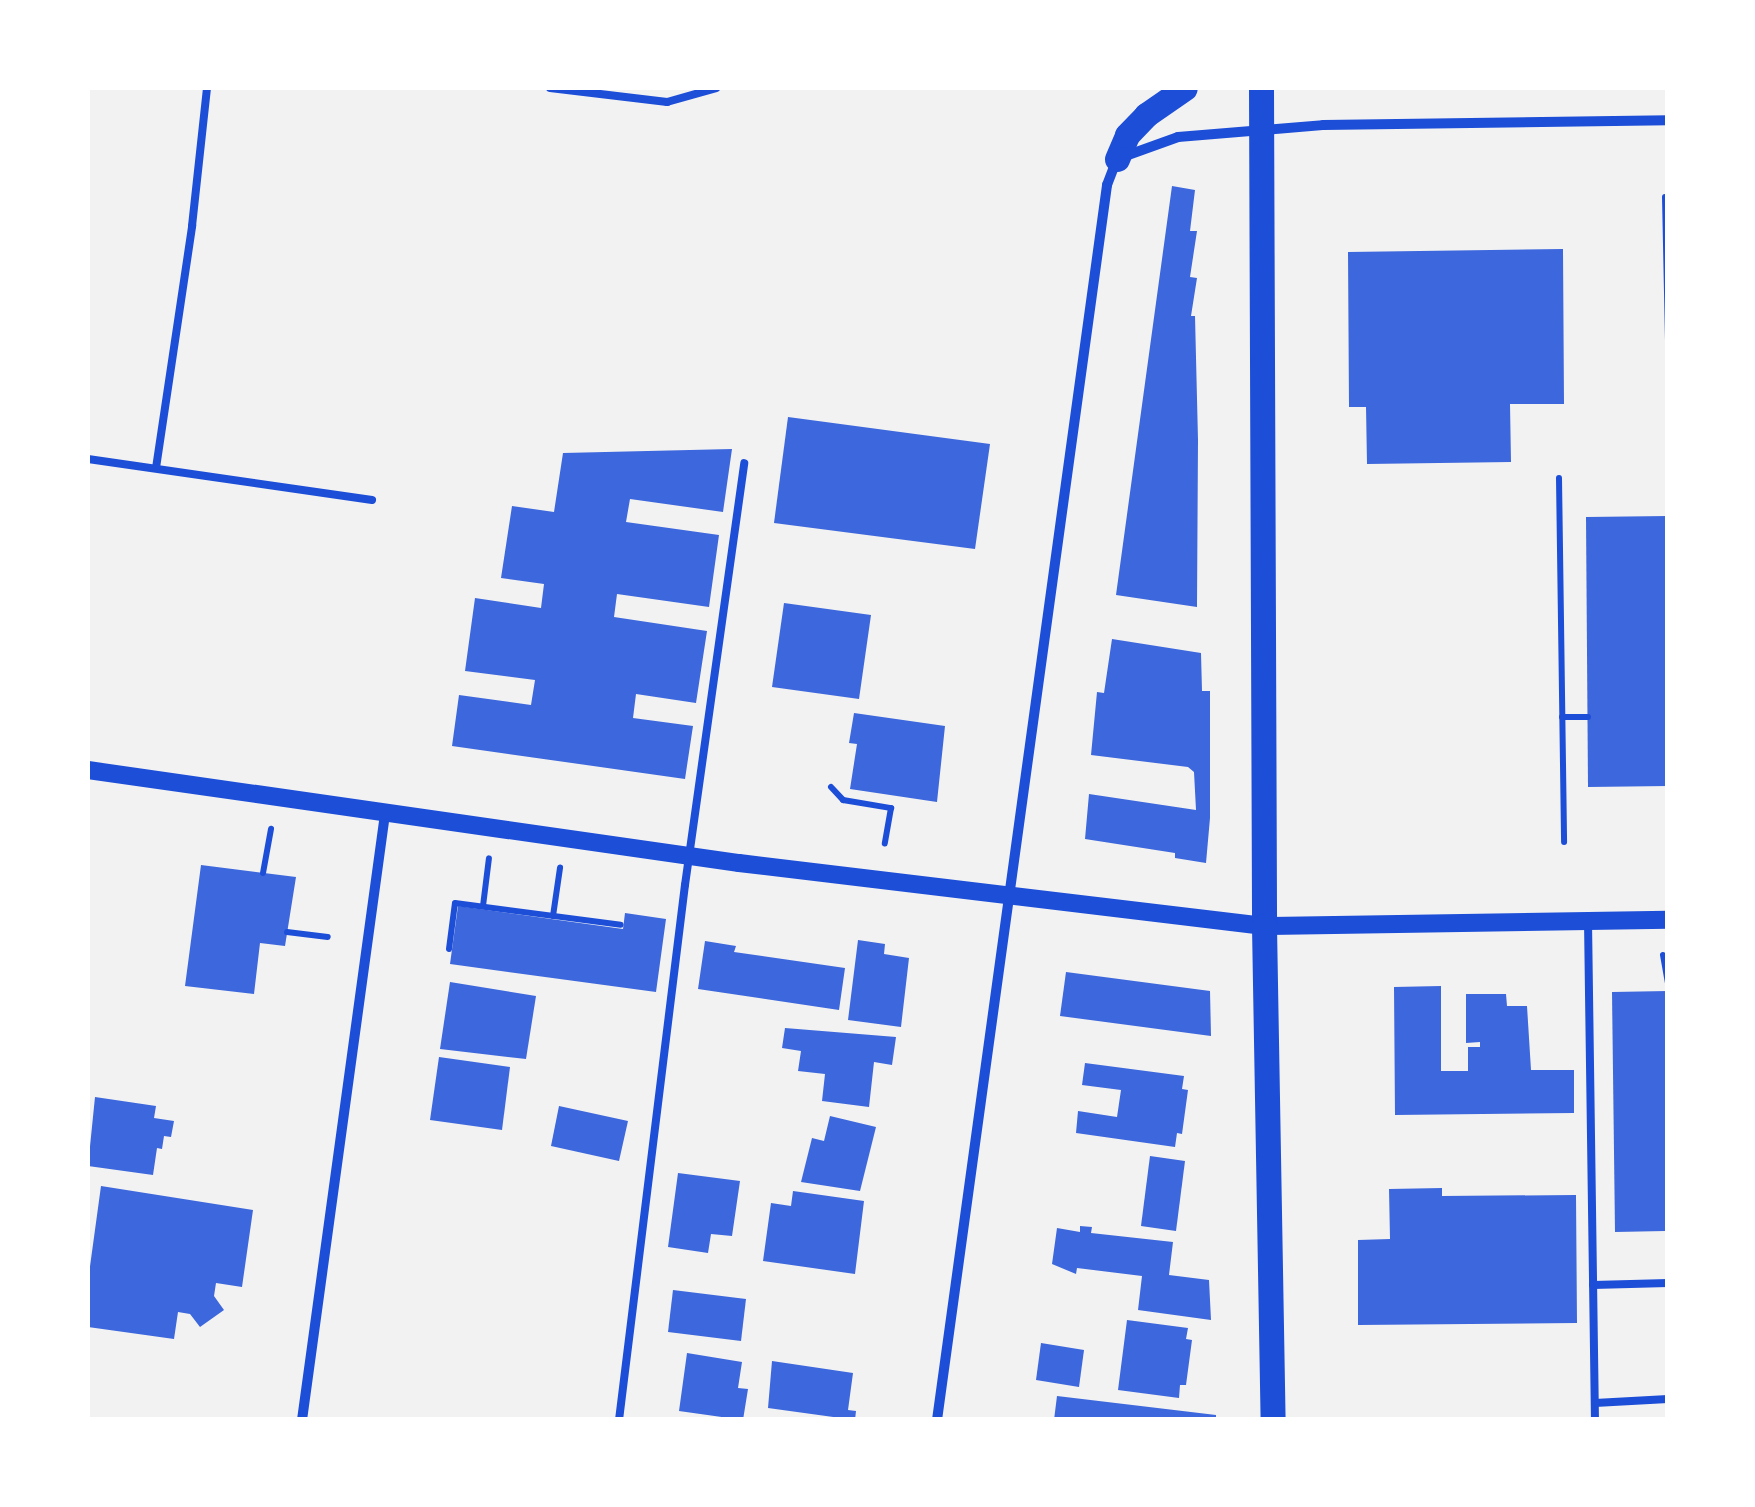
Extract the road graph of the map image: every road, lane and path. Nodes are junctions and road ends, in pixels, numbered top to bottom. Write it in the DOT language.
graph roads {
  1 [pos="206,88"];
  2 [pos="550,88"];
  3 [pos="716,88"];
  4 [pos="1185,88"];
  5 [pos="1260,88"];
  6 [pos="1668,120"];
  7 [pos="1260,131"];
  8 [pos="1117,159"];
  9 [pos="1666,197"];
  10 [pos="1667,289"];
  11 [pos="1668,345"];
  12 [pos="88,460"];
  13 [pos="744,463"];
  14 [pos="156,468"];
  15 [pos="1559,478"];
  16 [pos="372,500"];
  17 [pos="1562,717"];
  18 [pos="1588,717"];
  19 [pos="88,770"];
  20 [pos="832,787"];
  21 [pos="384,814"];
  22 [pos="271,829"];
  23 [pos="1564,842"];
  24 [pos="885,844"];
  25 [pos="688,856"];
  26 [pos="490,858"];
  27 [pos="560,868"];
  28 [pos="263,872"];
  29 [pos="1009,896"];
  30 [pos="483,906"];
  31 [pos="553,916"];
  32 [pos="1668,920"];
  33 [pos="1588,921"];
  34 [pos="621,926"];
  35 [pos="1264,926"];
  36 [pos="287,932"];
  37 [pos="328,937"];
  38 [pos="449,949"];
  39 [pos="1663,955"];
  40 [pos="1668,983"];
  41 [pos="1668,1283"];
  42 [pos="1594,1285"];
  43 [pos="1668,1399"];
  44 [pos="1595,1402"];
  45 [pos="302,1420"];
  46 [pos="618,1420"];
  47 [pos="937,1420"];
  48 [pos="1272,1420"];
  49 [pos="1595,1420"];
  1 -- 14 [label="lane"];
  2 -- 3 [label="lane"];
  4 -- 8 [label="main road"];
  5 -- 7 [label="main road"];
  6 -- 7 [label="street"];
  7 -- 8 [label="street"];
  7 -- 35 [label="main road"];
  8 -- 29 [label="street"];
  9 -- 10 [label="path"];
  10 -- 11 [label="path"];
  12 -- 14 [label="lane"];
  13 -- 25 [label="lane"];
  14 -- 16 [label="lane"];
  15 -- 17 [label="path"];
  17 -- 18 [label="path"];
  17 -- 23 [label="path"];
  19 -- 21 [label="street"];
  20 -- 24 [label="path"];
  21 -- 25 [label="street"];
  21 -- 45 [label="street"];
  22 -- 28 [label="path"];
  25 -- 29 [label="street"];
  25 -- 46 [label="lane"];
  26 -- 30 [label="path"];
  27 -- 31 [label="path"];
  29 -- 35 [label="street"];
  29 -- 47 [label="street"];
  30 -- 31 [label="path"];
  30 -- 38 [label="path"];
  31 -- 34 [label="path"];
  32 -- 33 [label="street"];
  33 -- 35 [label="street"];
  33 -- 42 [label="lane"];
  35 -- 48 [label="main road"];
  36 -- 37 [label="path"];
  39 -- 40 [label="path"];
  41 -- 42 [label="lane"];
  42 -- 44 [label="lane"];
  43 -- 44 [label="lane"];
  44 -- 49 [label="lane"];
}
